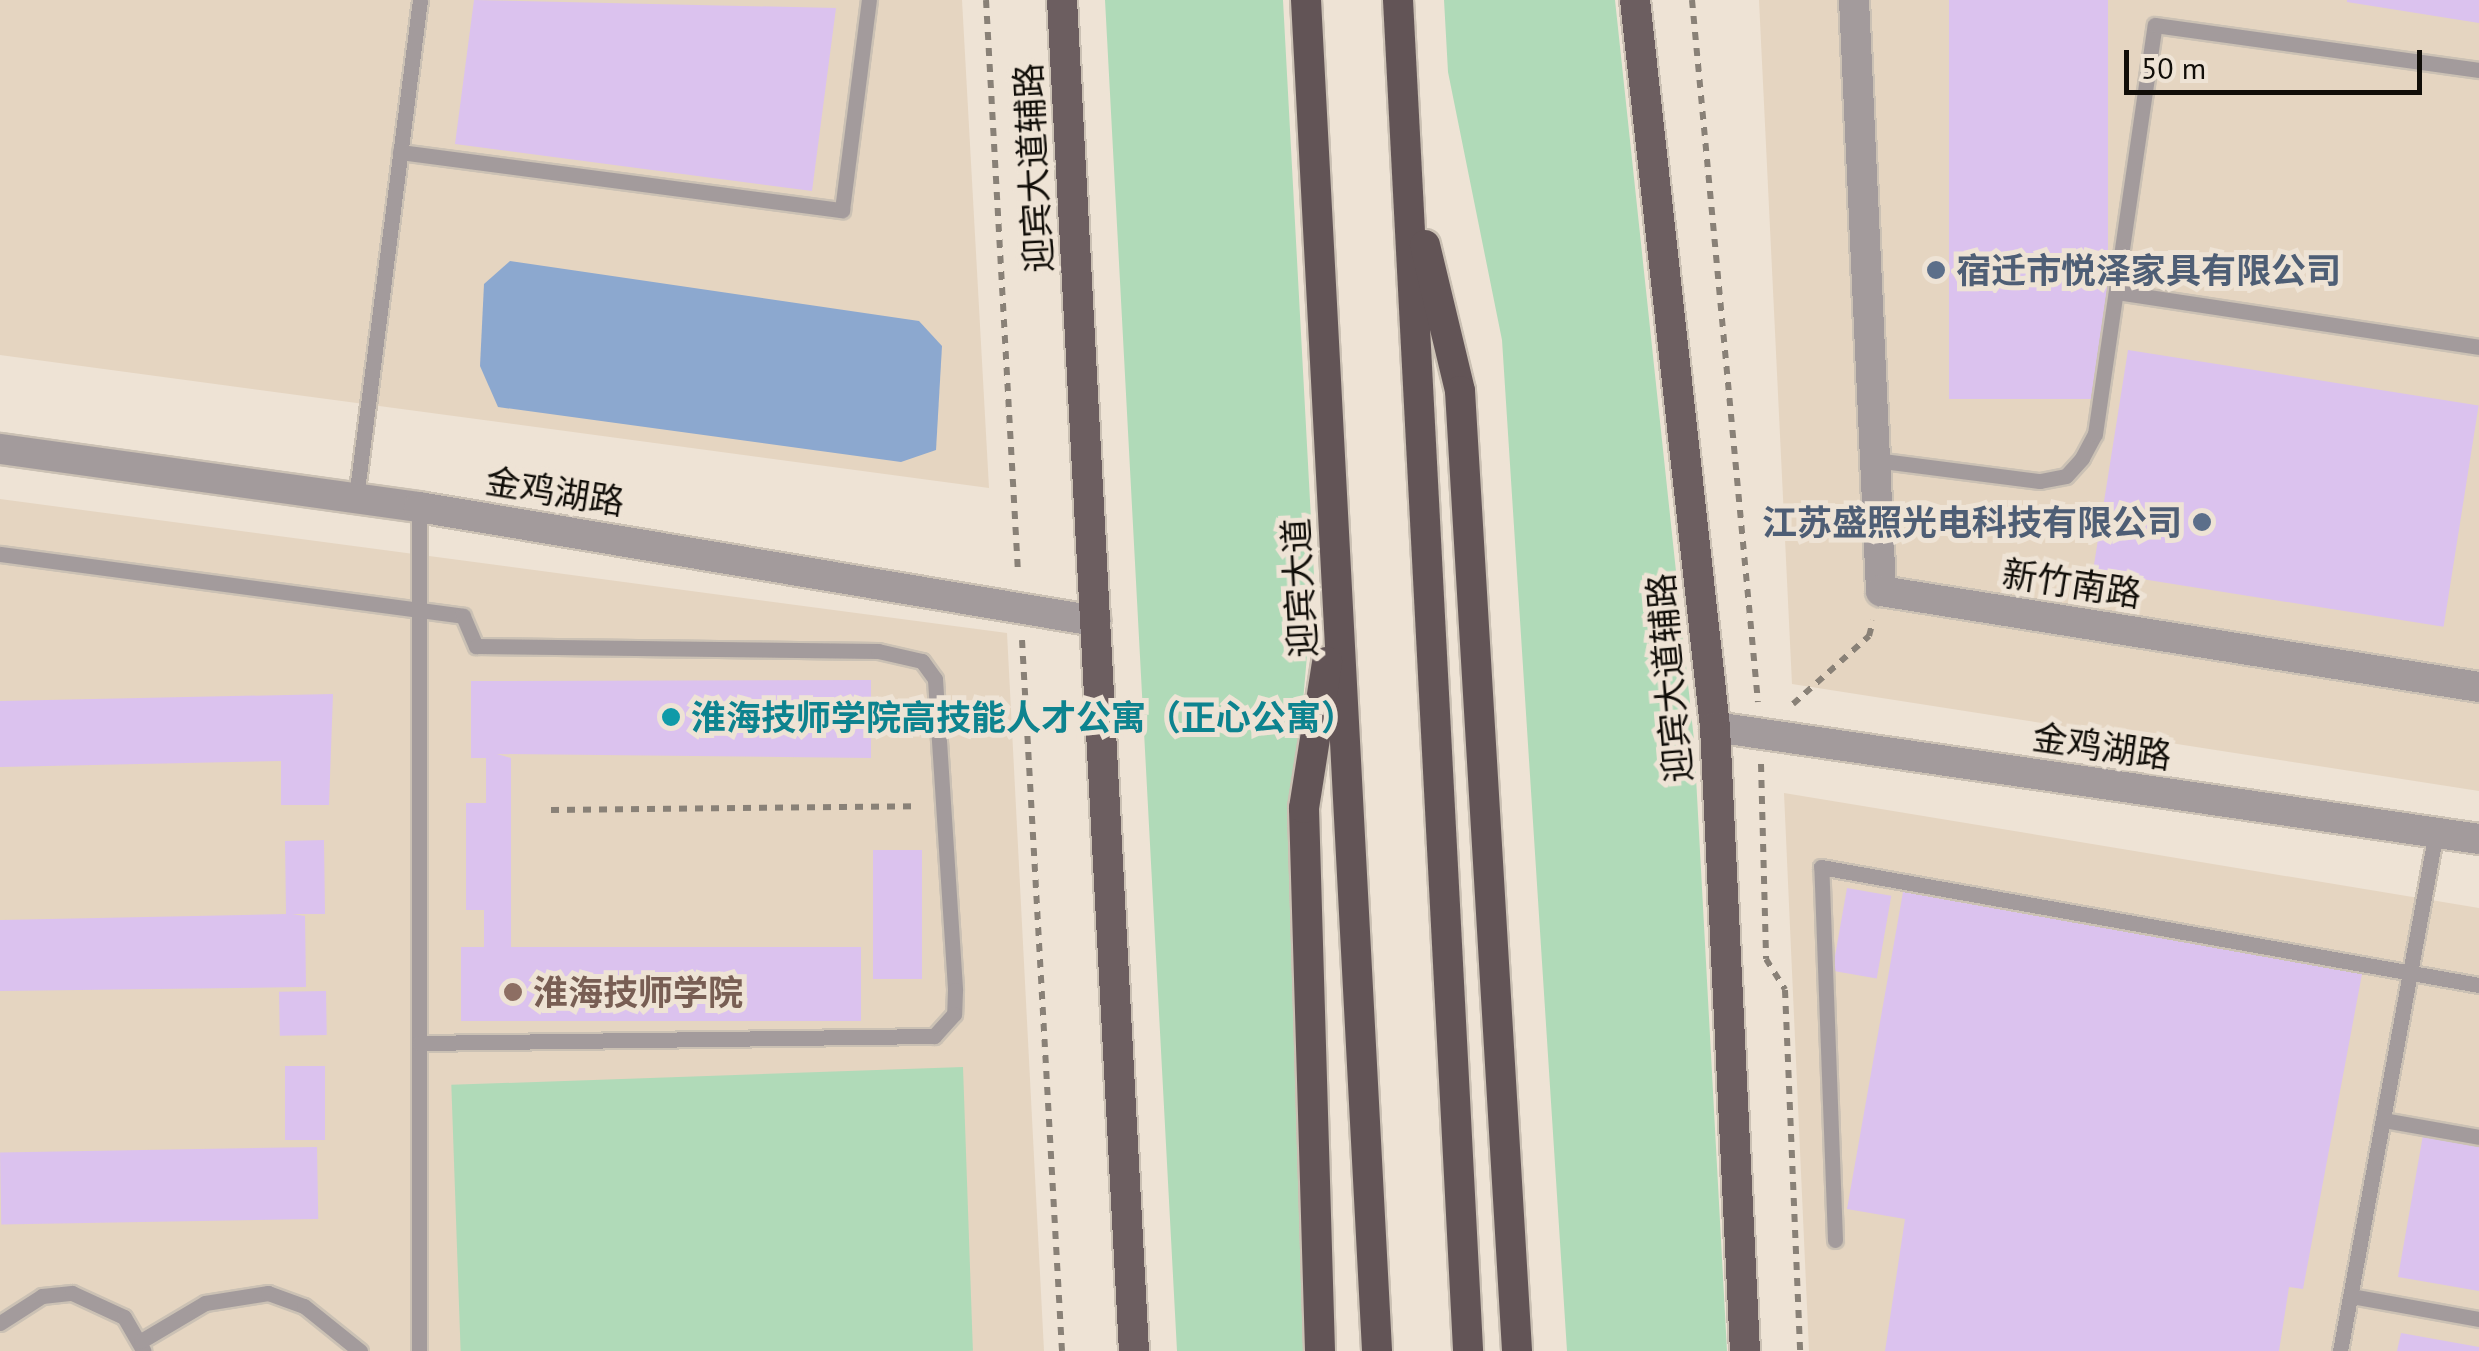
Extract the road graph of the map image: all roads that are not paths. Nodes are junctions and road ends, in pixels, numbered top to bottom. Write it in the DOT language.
graph roads {
  1 [pos="420,0"];
  2 [pos="869,0"];
  3 [pos="1062,0"];
  4 [pos="1306,0"];
  5 [pos="1398,0"];
  6 [pos="1636,0"];
  7 [pos="1854,0"];
  8 [pos="2479,70"];
  9 [pos="400,152"];
  10 [pos="1407,173"];
  11 [pos="2116,292"];
  12 [pos="2479,347"];
  13 [pos="0,449"];
  14 [pos="1875,460"];
  15 [pos="356,498"];
  16 [pos="418,507"];
  17 [pos="0,554"];
  18 [pos="1337,599"];
  19 [pos="418,611"];
  20 [pos="1095,621"];
  21 [pos="2479,686"];
  22 [pos="1714,727"];
  23 [pos="2436,832"];
  24 [pos="2479,839"];
  25 [pos="2410,974"];
  26 [pos="2479,986"];
  27 [pos="419,1043"];
  28 [pos="2383,1120"];
  29 [pos="2479,1137"];
  30 [pos="1835,1240"];
  31 [pos="2350,1296"];
  32 [pos="2479,1319"];
  33 [pos="0,1323"];
  34 [pos="142,1346"];
  35 [pos="360,1351"];
  36 [pos="419,1351"];
  37 [pos="1134,1351"];
  38 [pos="1320,1351"];
  39 [pos="1377,1351"];
  40 [pos="1468,1351"];
  41 [pos="1517,1351"];
  42 [pos="1746,1351"];
  43 [pos="2340,1351"];
  1 -- 9 [label="lane"];
  2 -- 9 [label="lane"];
  3 -- 20 [label="main road, 迎宾大道辅路"];
  4 -- 18 [label="highway, 迎宾大道"];
  5 -- 10 [label="highway"];
  6 -- 22 [label="main road, 迎宾大道辅路"];
  7 -- 14 [label="street"];
  8 -- 11 [label="lane"];
  9 -- 15 [label="lane"];
  10 -- 40 [label="highway"];
  10 -- 41 [label="highway"];
  11 -- 12 [label="lane"];
  11 -- 14 [label="lane"];
  13 -- 15 [label="street, 金鸡湖路"];
  14 -- 21 [label="street, 新竹南路"];
  15 -- 16 [label="street, 金鸡湖路"];
  16 -- 19 [label="lane"];
  16 -- 20 [label="street, 金鸡湖路"];
  17 -- 19 [label="lane"];
  18 -- 38 [label="highway"];
  18 -- 39 [label="highway, 迎宾大道"];
  19 -- 27 [label="lane"];
  19 -- 27 [label="lane"];
  20 -- 37 [label="main road, 迎宾大道辅路"];
  22 -- 23 [label="street, 金鸡湖路"];
  22 -- 42 [label="main road, 迎宾大道辅路"];
  23 -- 24 [label="street, 金鸡湖路"];
  23 -- 25 [label="lane"];
  25 -- 26 [label="lane"];
  25 -- 28 [label="lane"];
  25 -- 30 [label="lane"];
  27 -- 36 [label="lane"];
  28 -- 29 [label="lane"];
  28 -- 31 [label="lane"];
  31 -- 32 [label="lane"];
  31 -- 43 [label="lane"];
  33 -- 34 [label="lane"];
  34 -- 35 [label="lane"];
}
